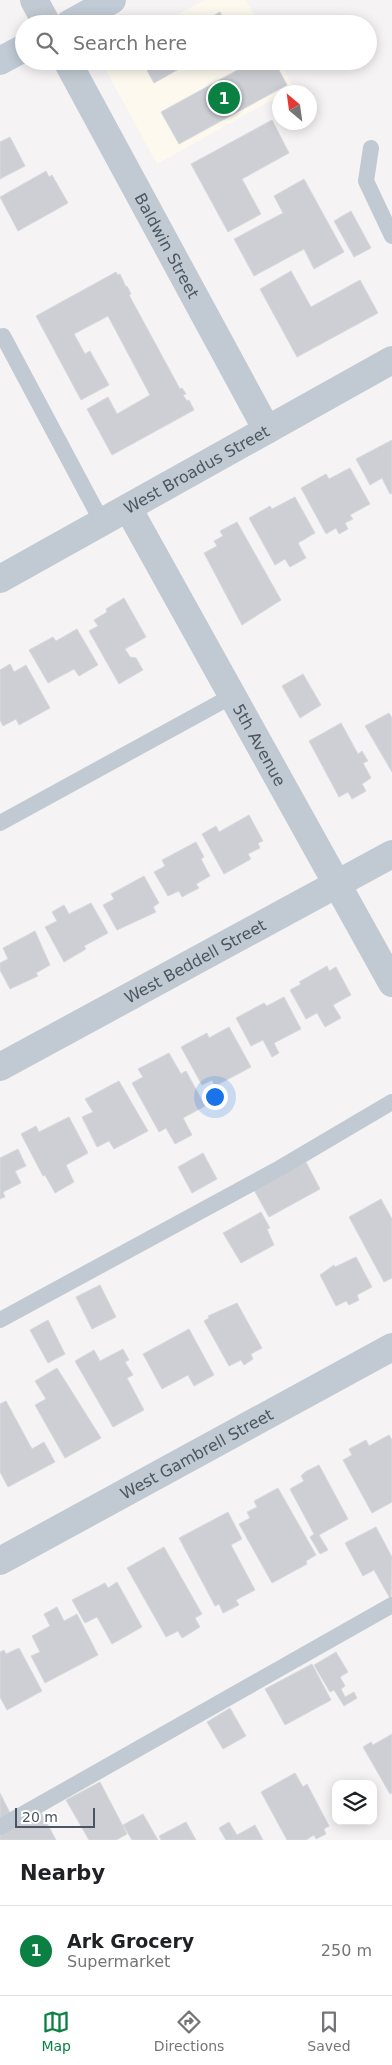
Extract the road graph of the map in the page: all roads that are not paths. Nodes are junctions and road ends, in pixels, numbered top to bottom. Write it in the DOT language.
graph roads {
  1 [pos="34,0"];
  2 [pos="112,0"];
  3 [pos="42,15"];
  4 [pos="85,15"];
  5 [pos="15,53"];
  6 [pos="0,61"];
  7 [pos="72,70"];
  8 [pos="371,148"];
  9 [pos="392,236"];
  10 [pos="3,336"];
  11 [pos="392,360"];
  12 [pos="267,430"];
  13 [pos="128,508"];
  14 [pos="102,522"];
  15 [pos="0,579"];
  16 [pos="232,696"];
  17 [pos="0,823"];
  18 [pos="392,854"];
  19 [pos="337,884"];
  20 [pos="392,983"];
  21 [pos="0,1067"];
  22 [pos="392,1102"];
  23 [pos="0,1320"];
  24 [pos="392,1347"];
  25 [pos="0,1561"];
  26 [pos="392,1605"];
  27 [pos="0,1827"];
  1 -- 3 [label="street"];
  2 -- 4 [label="main road"];
  5 -- 6 [label="main road"];
  7 -- 12 [label="street, Baldwin Street"];
  8 -- 9 [label="lane"];
  10 -- 14 [label="lane"];
  11 -- 12 [label="street, West Broadus Street"];
  12 -- 13 [label="street, West Broadus Street"];
  13 -- 14 [label="street, West Broadus Street"];
  13 -- 16 [label="street, 5th Avenue"];
  14 -- 15 [label="street, West Broadus Street"];
  16 -- 17 [label="lane"];
  16 -- 19 [label="street, 5th Avenue"];
  18 -- 19 [label="street, West Beddell Street"];
  19 -- 20 [label="street, 5th Avenue"];
  19 -- 21 [label="street, West Beddell Street"];
  22 -- 23 [label="lane"];
  24 -- 25 [label="street, West Gambrell Street"];
  26 -- 27 [label="lane"];
}
